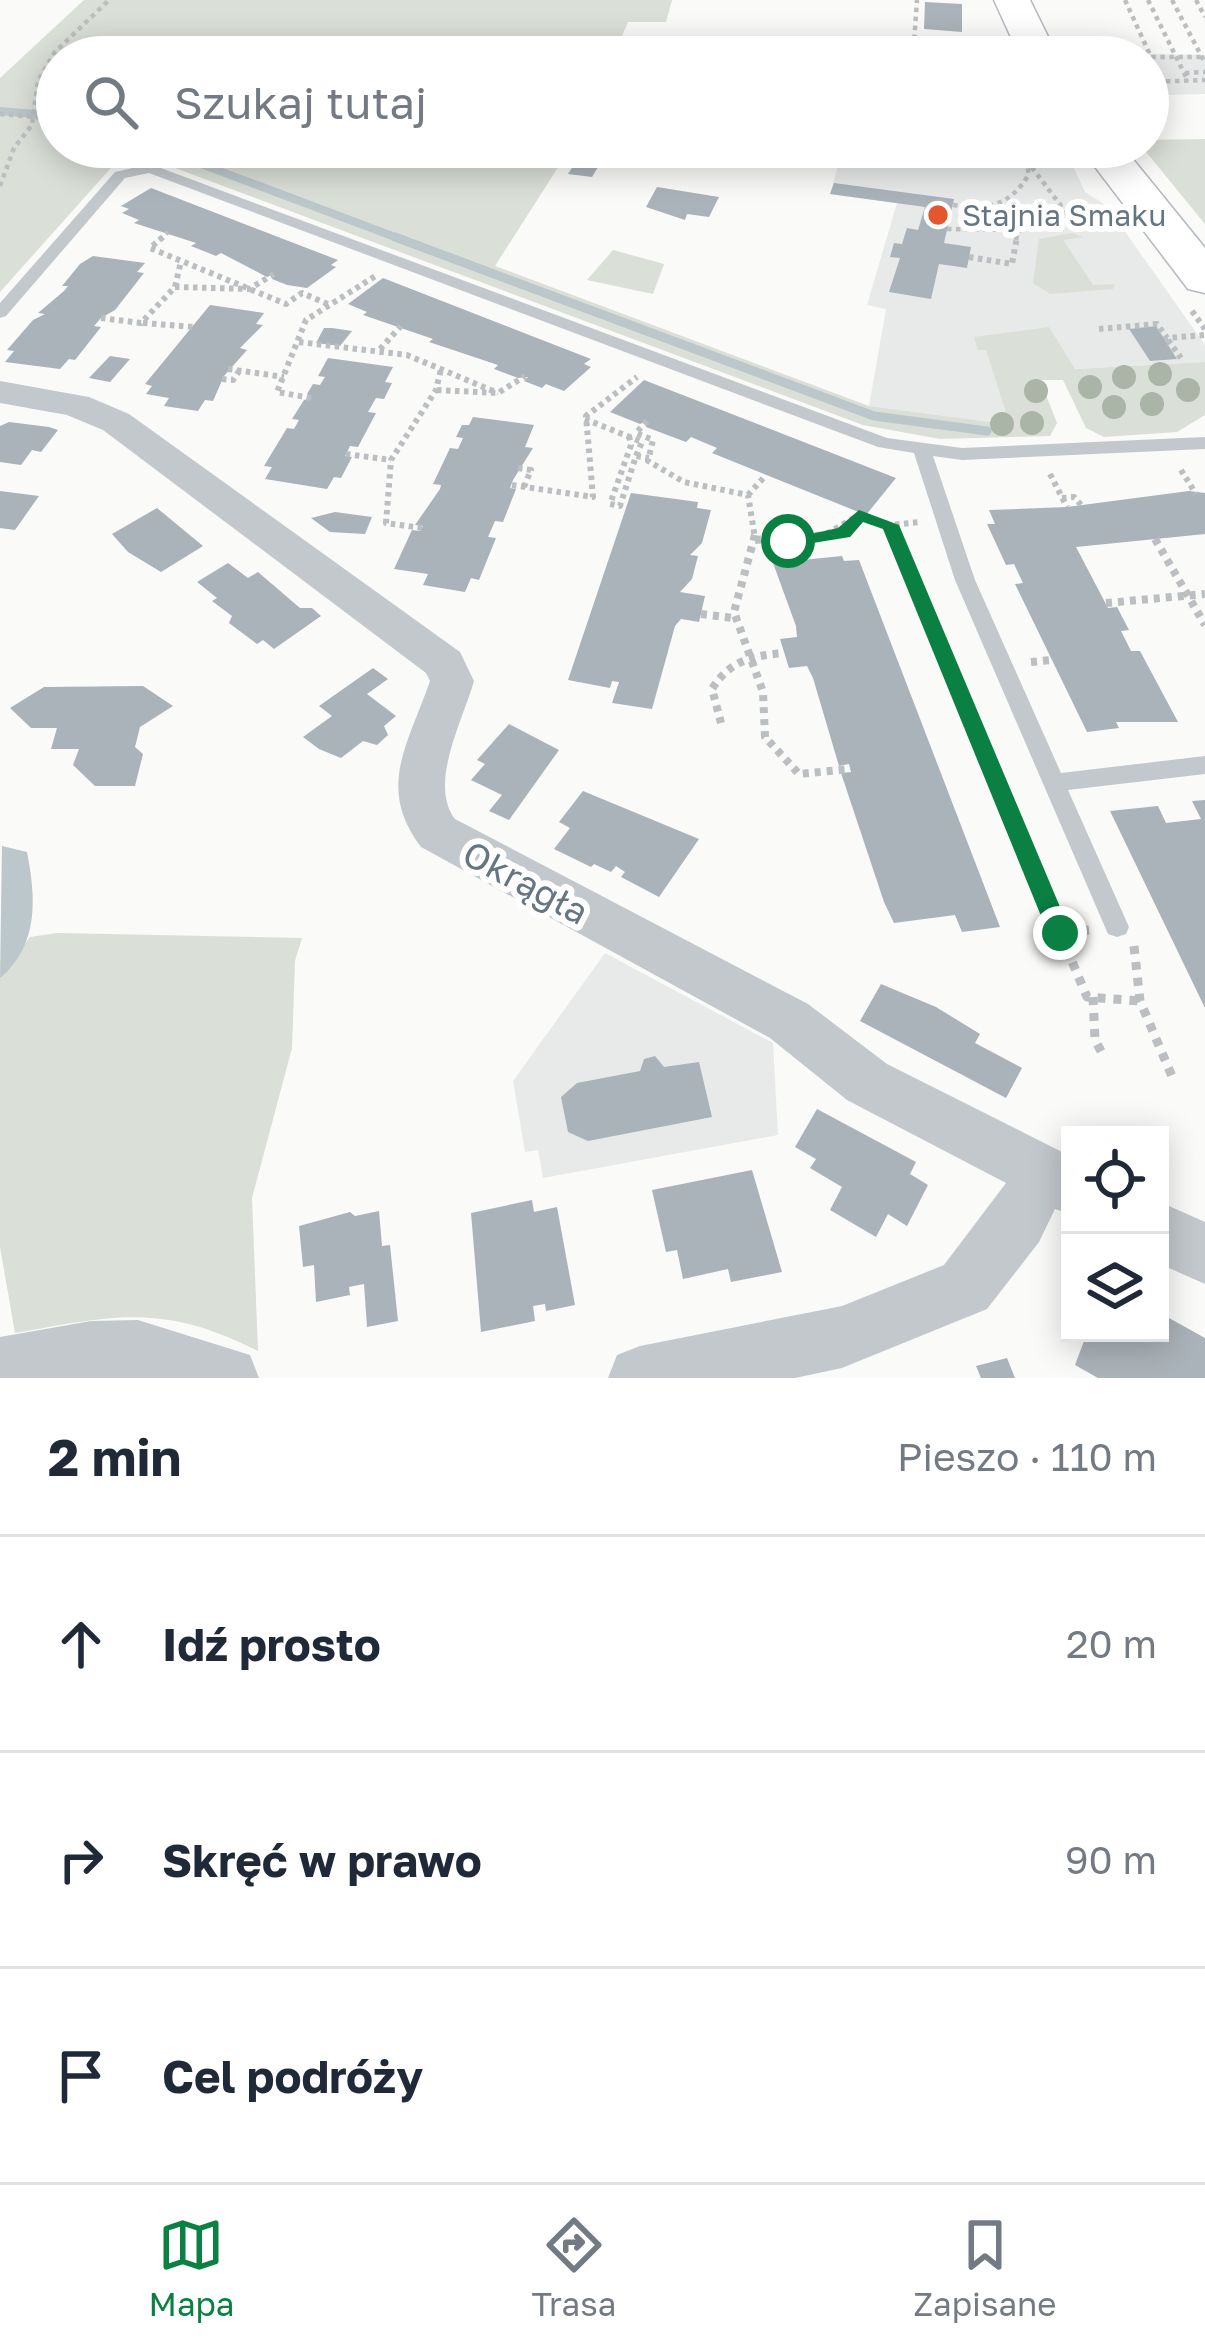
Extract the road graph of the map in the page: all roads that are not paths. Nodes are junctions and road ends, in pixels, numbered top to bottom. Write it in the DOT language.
graph roads {
  1 [pos="1012,0"];
  2 [pos="1029,36"];
  3 [pos="1118,168"];
  4 [pos="1205,279"];
  5 [pos="0,313"];
  6 [pos="0,392"];
  7 [pos="1205,443"];
  8 [pos="923,452"];
  9 [pos="1205,765"];
  10 [pos="1054,783"];
  11 [pos="1117,927"];
  12 [pos="1056,1179"];
  13 [pos="1164,1234"];
  14 [pos="1205,1254"];
  15 [pos="0,1370"];
  16 [pos="227,1378"];
  17 [pos="640,1378"];
  1 -- 2 [label="street"];
  3 -- 4 [label="street"];
  5 -- 8 [label="lane"];
  6 -- 12 [label="street, Okrągła"];
  7 -- 8 [label="lane"];
  8 -- 10 [label="lane"];
  9 -- 10 [label="lane"];
  10 -- 11 [label="lane"];
  12 -- 17 [label="street, Okrągła"];
  13 -- 14 [label="street"];
  15 -- 16 [label="street"];
}
